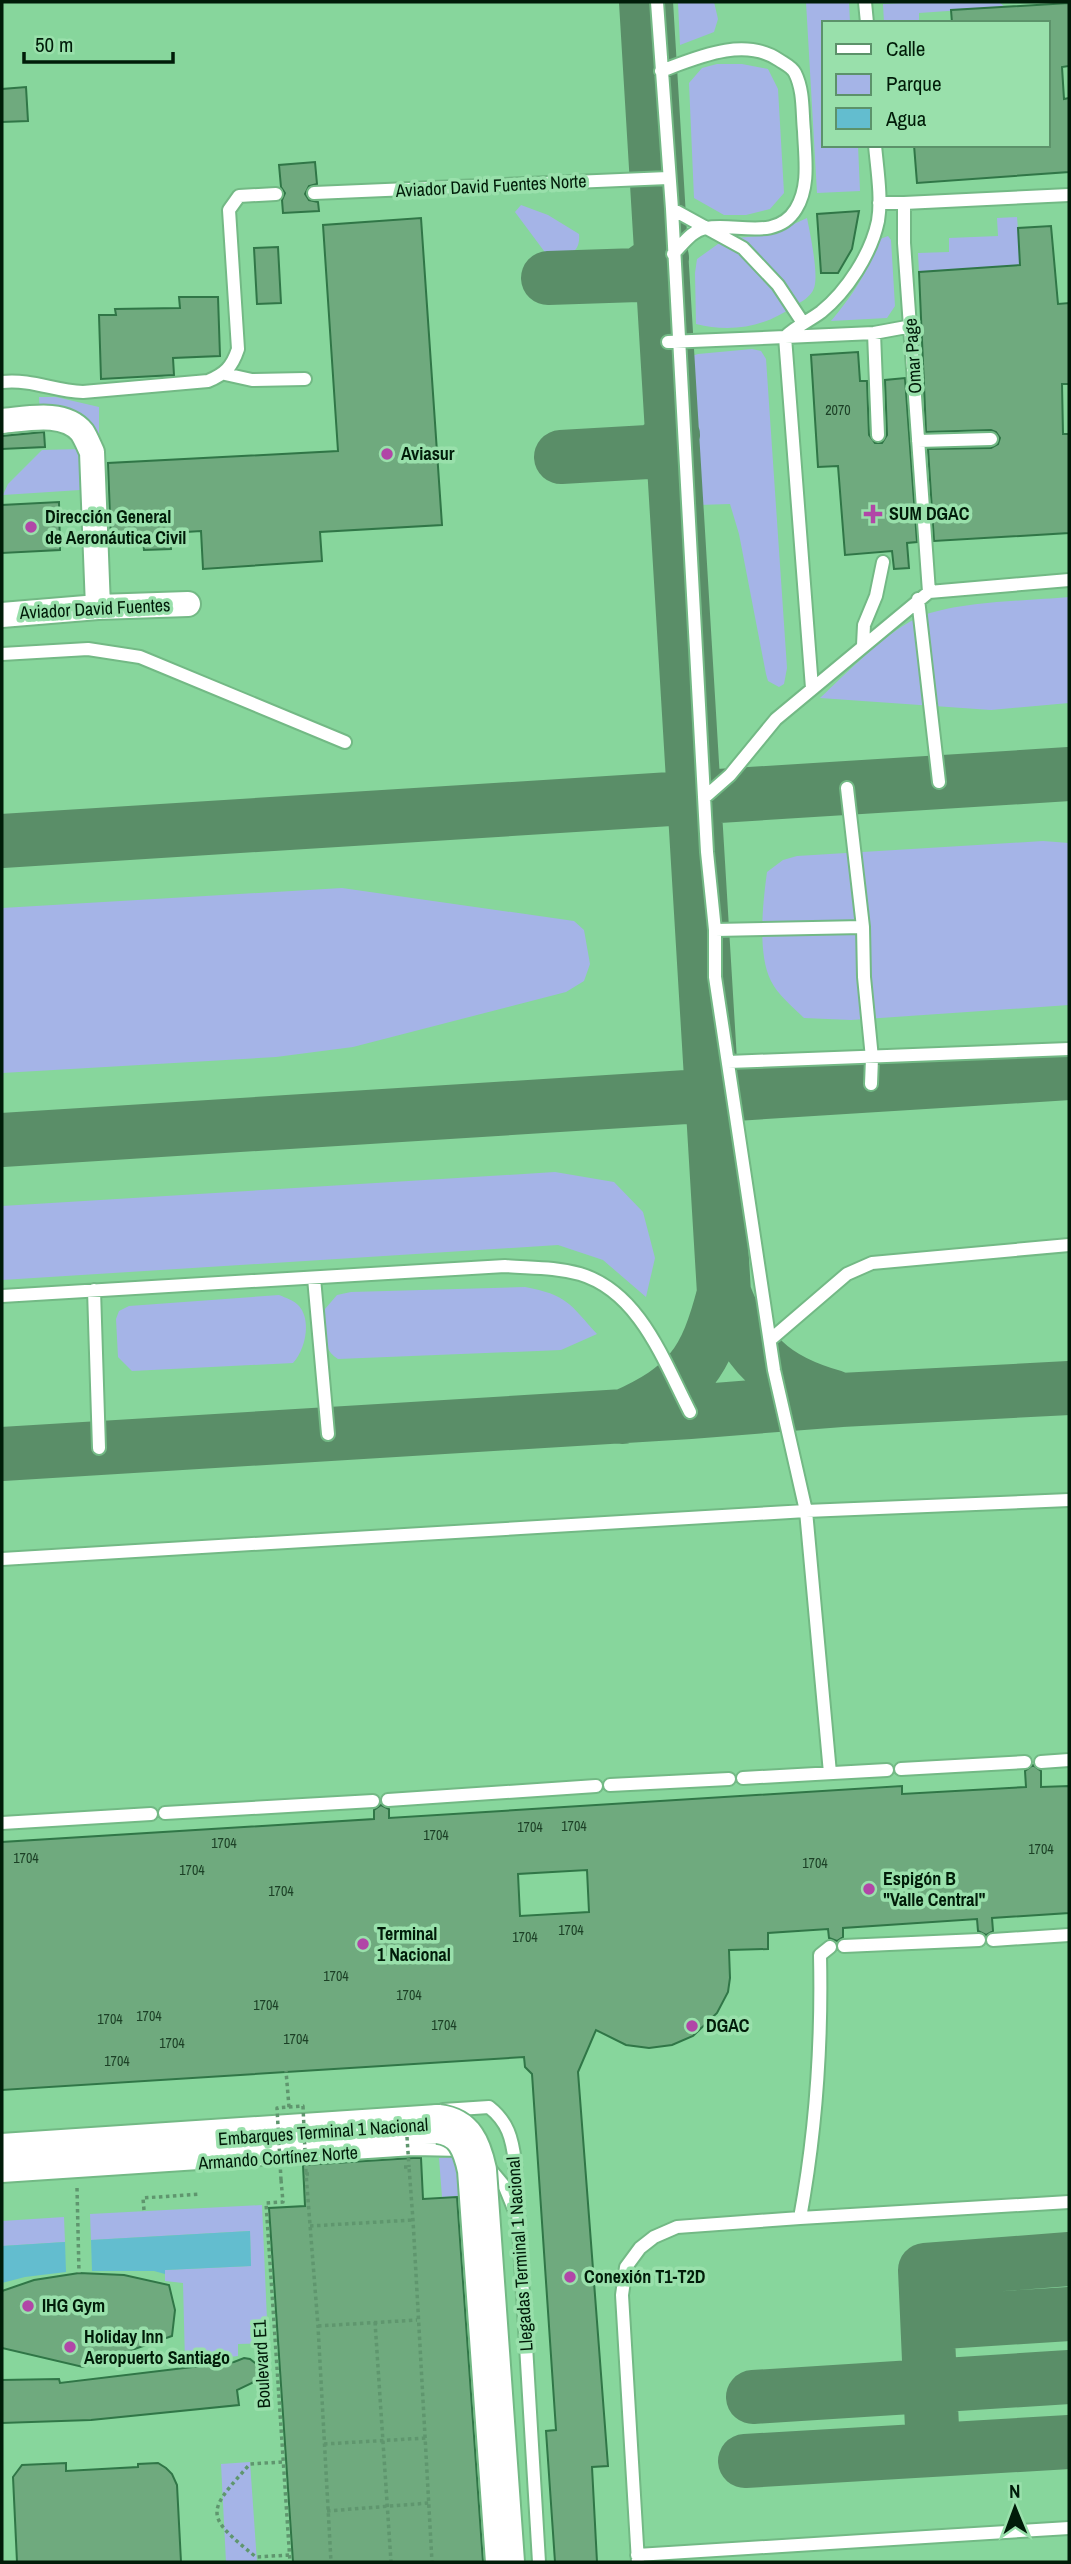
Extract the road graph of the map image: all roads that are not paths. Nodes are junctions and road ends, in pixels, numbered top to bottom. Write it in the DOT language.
graph roads {
  1 [pos="657,2"];
  2 [pos="865,2"];
  3 [pos="867,21"];
  4 [pos="662,71"];
  5 [pos="875,147"];
  6 [pos="668,178"];
  7 [pos="276,194"];
  8 [pos="314,194"];
  9 [pos="1069,195"];
  10 [pos="879,203"];
  11 [pos="904,203"];
  12 [pos="672,209"];
  13 [pos="706,228"];
  14 [pos="673,254"];
  15 [pos="803,323"];
  16 [pos="912,326"];
  17 [pos="874,333"];
  18 [pos="785,337"];
  19 [pos="673,341"];
  20 [pos="225,374"];
  21 [pos="305,379"];
  22 [pos="2,382"];
  23 [pos="2,421"];
  24 [pos="878,435"];
  25 [pos="992,439"];
  26 [pos="918,441"];
  27 [pos="883,562"];
  28 [pos="1069,580"];
  29 [pos="924,596"];
  30 [pos="188,604"];
  31 [pos="98,607"];
  32 [pos="2,615"];
  33 [pos="863,645"];
  34 [pos="2,654"];
  35 [pos="812,688"];
  36 [pos="345,742"];
  37 [pos="939,782"];
  38 [pos="847,788"];
  39 [pos="705,797"];
  40 [pos="863,928"];
  41 [pos="715,930"];
  42 [pos="1069,1049"];
  43 [pos="872,1058"];
  44 [pos="728,1062"];
  45 [pos="871,1084"];
  46 [pos="1069,1245"];
  47 [pos="314,1278"];
  48 [pos="94,1290"];
  49 [pos="2,1296"];
  50 [pos="769,1340"];
  51 [pos="690,1412"];
  52 [pos="328,1434"];
  53 [pos="99,1448"];
  54 [pos="1069,1500"];
  55 [pos="806,1511"];
  56 [pos="2,1559"];
  57 [pos="1069,1760"];
  58 [pos="1025,1762"];
  59 [pos="1041,1762"];
  60 [pos="901,1769"];
  61 [pos="887,1770"];
  62 [pos="830,1773"];
  63 [pos="743,1778"];
  64 [pos="729,1779"];
  65 [pos="610,1785"];
  66 [pos="596,1786"];
  67 [pos="388,1800"];
  68 [pos="373,1801"];
  69 [pos="165,1813"];
  70 [pos="150,1814"];
  71 [pos="2,1823"];
  72 [pos="1069,1935"];
  73 [pos="979,1940"];
  74 [pos="993,1940"];
  75 [pos="844,1946"];
  76 [pos="830,1947"];
  77 [pos="411,2112"];
  78 [pos="2,2153"];
  79 [pos="2,2176"];
  80 [pos="1069,2202"];
  81 [pos="800,2218"];
  82 [pos="519,2219"];
  83 [pos="1069,2528"];
  84 [pos="638,2558"];
  85 [pos="505,2562"];
  86 [pos="539,2562"];
  1 -- 4 [label="lane"];
  2 -- 3 [label="lane"];
  4 -- 6 [label="lane"];
  4 -- 13 [label="lane"];
  5 -- 10 [label="lane"];
  6 -- 8 [label="lane, Aviador David Fuentes Norte"];
  6 -- 12 [label="lane"];
  7 -- 20 [label="lane"];
  9 -- 11 [label="lane"];
  10 -- 11 [label="lane"];
  10 -- 15 [label="lane"];
  11 -- 16 [label="lane, Omar Page"];
  12 -- 13 [label="lane"];
  12 -- 14 [label="lane"];
  13 -- 14 [label="lane"];
  13 -- 15 [label="lane"];
  14 -- 19 [label="lane"];
  15 -- 18 [label="lane"];
  16 -- 17 [label="lane"];
  16 -- 26 [label="lane, Omar Page"];
  17 -- 18 [label="lane"];
  17 -- 24 [label="lane"];
  18 -- 19 [label="lane"];
  18 -- 35 [label="lane"];
  19 -- 39 [label="lane"];
  20 -- 21 [label="lane"];
  20 -- 22 [label="lane"];
  23 -- 31 [label="street"];
  25 -- 26 [label="lane"];
  26 -- 29 [label="lane, Omar Page"];
  27 -- 33 [label="lane"];
  28 -- 29 [label="lane"];
  29 -- 33 [label="lane"];
  29 -- 37 [label="lane, Omar Page"];
  30 -- 31 [label="street, Aviador David Fuentes"];
  31 -- 32 [label="street, Aviador David Fuentes"];
  33 -- 35 [label="lane"];
  34 -- 36 [label="lane"];
  35 -- 39 [label="lane"];
  38 -- 40 [label="lane"];
  39 -- 41 [label="lane"];
  40 -- 41 [label="lane"];
  40 -- 43 [label="lane"];
  41 -- 44 [label="lane"];
  42 -- 43 [label="lane"];
  43 -- 44 [label="lane"];
  43 -- 45 [label="lane"];
  44 -- 50 [label="lane"];
  46 -- 50 [label="lane"];
  47 -- 48 [label="lane"];
  47 -- 51 [label="lane"];
  47 -- 52 [label="lane"];
  48 -- 49 [label="lane"];
  48 -- 53 [label="lane"];
  50 -- 55 [label="lane"];
  54 -- 55 [label="lane"];
  55 -- 56 [label="lane"];
  55 -- 62 [label="lane"];
  57 -- 59 [label="lane"];
  58 -- 60 [label="lane"];
  61 -- 62 [label="lane"];
  62 -- 63 [label="lane"];
  64 -- 65 [label="lane"];
  66 -- 67 [label="lane"];
  68 -- 69 [label="lane"];
  70 -- 71 [label="lane"];
  72 -- 74 [label="lane"];
  73 -- 75 [label="lane"];
  76 -- 81 [label="lane"];
  77 -- 82 [label="lane, Llegadas Terminal 1 Nacional"];
  78 -- 85 [label="highway, Embarques Terminal 1 Nacional, bridge"];
  79 -- 82 [label="lane, Armando Cortínez Norte"];
  80 -- 81 [label="lane"];
  81 -- 84 [label="lane"];
  82 -- 86 [label="lane, Llegadas Terminal 1 Nacional"];
  83 -- 84 [label="lane"];
}
